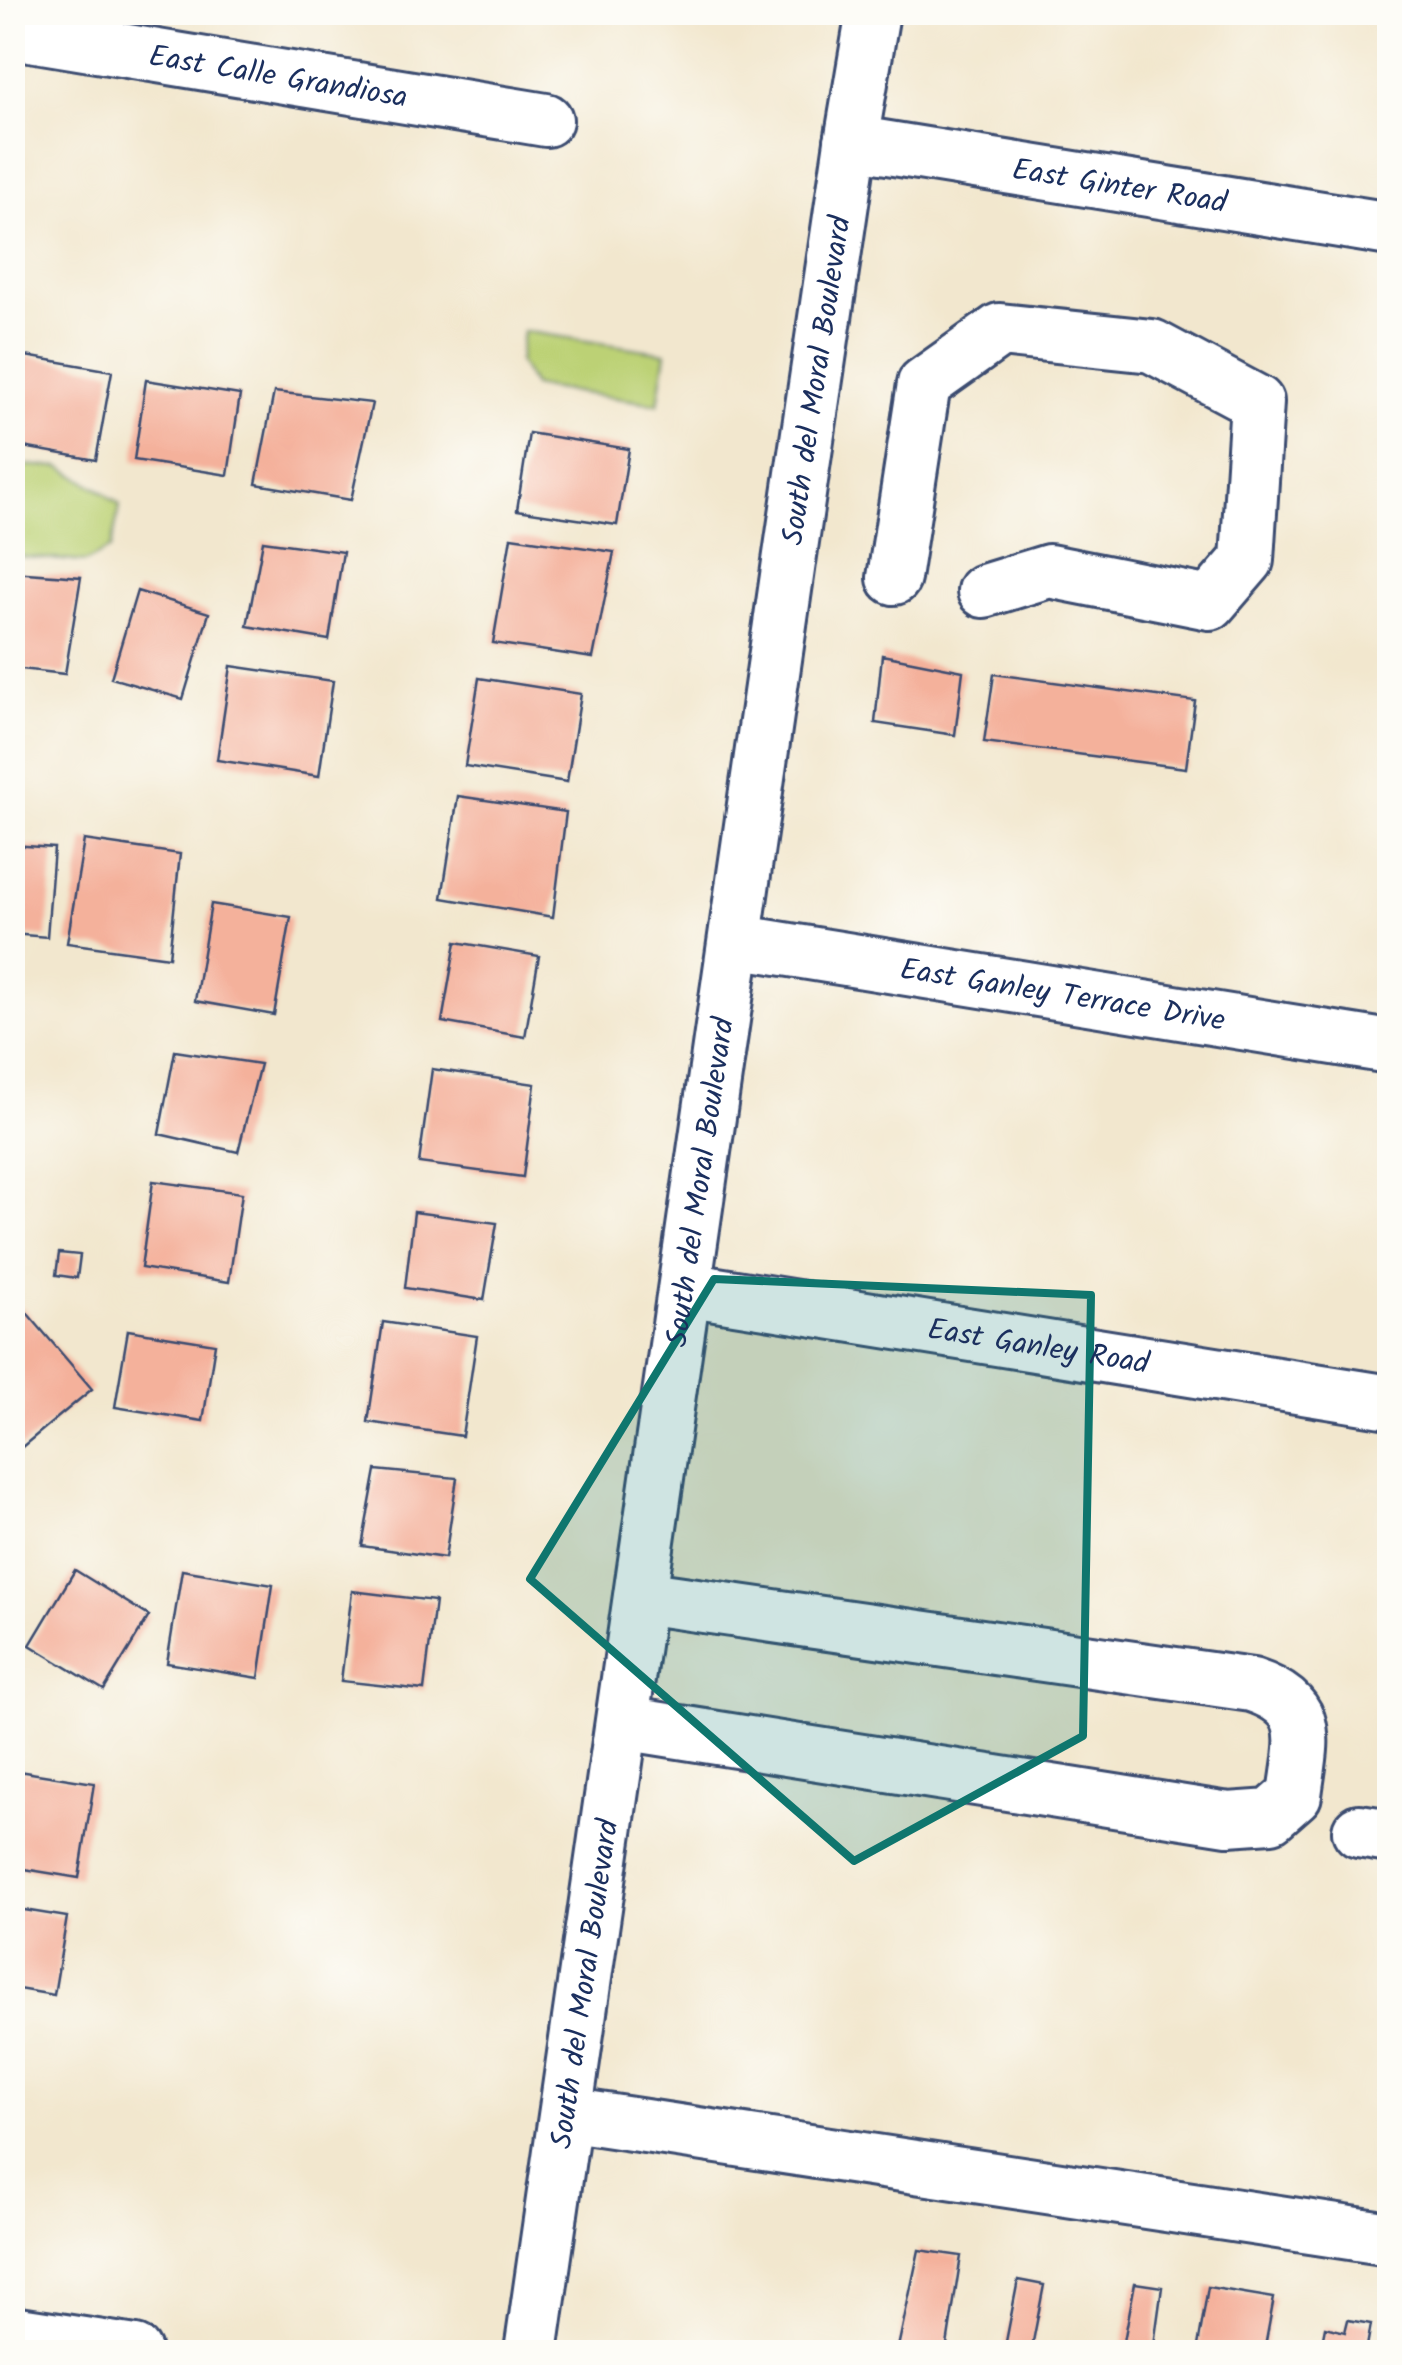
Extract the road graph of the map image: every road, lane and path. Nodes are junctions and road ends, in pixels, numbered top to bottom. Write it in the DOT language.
graph roads {
  1 [pos="873,12"];
  2 [pos="12,32"];
  3 [pos="546,120"];
  4 [pos="851,142"];
  5 [pos="1390,229"];
  6 [pos="894,578"];
  7 [pos="984,591"];
  8 [pos="735,941"];
  9 [pos="1390,1048"];
  10 [pos="685,1289"];
  11 [pos="1390,1402"];
  12 [pos="641,1597"];
  13 [pos="623,1722"];
  14 [pos="566,2114"];
  15 [pos="1390,2239"];
  16 [pos="12,2333"];
  17 [pos="135,2352"];
  18 [pos="532,2352"];
  1 -- 4 [label="street, South del Moral Boulevard"];
  2 -- 3 [label="street, East Calle Grandiosa"];
  4 -- 5 [label="street, East Ginter Road"];
  4 -- 8 [label="street, South del Moral Boulevard"];
  6 -- 7 [label="street"];
  8 -- 9 [label="street, East Ganley Terrace Drive"];
  8 -- 10 [label="street, South del Moral Boulevard"];
  10 -- 11 [label="street, East Ganley Road"];
  10 -- 12 [label="street, South del Moral Boulevard"];
  12 -- 13 [label="street, South del Moral Boulevard"];
  12 -- 13 [label="street"];
  13 -- 14 [label="street, South del Moral Boulevard"];
  14 -- 15 [label="street"];
  14 -- 18 [label="street, South del Moral Boulevard"];
  16 -- 17 [label="street"];
}
